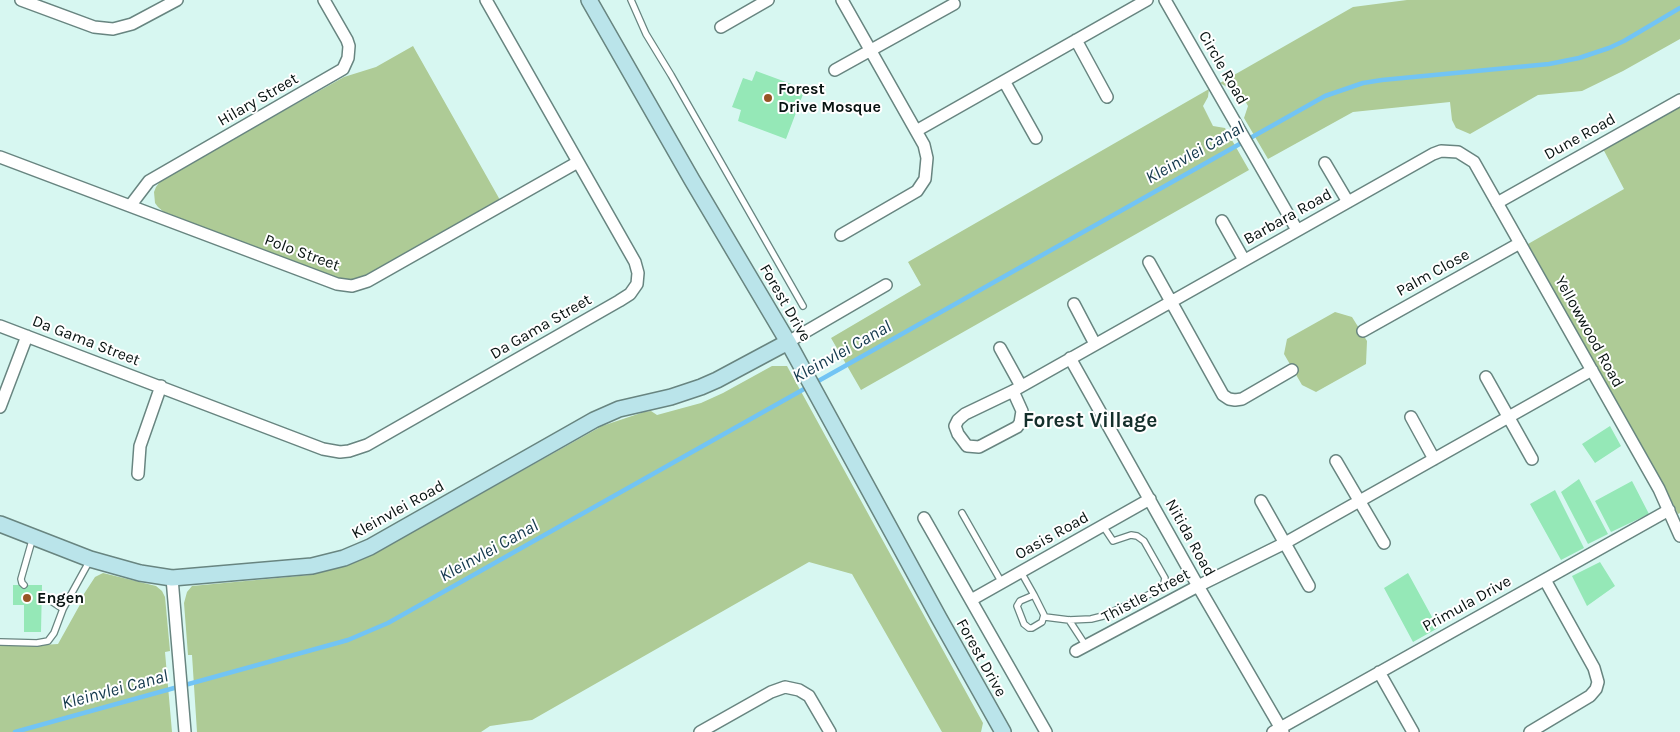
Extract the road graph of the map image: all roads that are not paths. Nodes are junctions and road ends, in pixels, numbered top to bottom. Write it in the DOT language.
graph roads {
  1 [pos="21,0"];
  2 [pos="176,0"];
  3 [pos="324,0"];
  4 [pos="486,0"];
  5 [pos="589,0"];
  6 [pos="631,0"];
  7 [pos="768,0"];
  8 [pos="842,0"];
  9 [pos="1147,0"];
  10 [pos="1165,0"];
  11 [pos="954,4"];
  12 [pos="721,27"];
  13 [pos="1076,40"];
  14 [pos="870,50"];
  15 [pos="835,70"];
  16 [pos="1004,81"];
  17 [pos="1107,97"];
  18 [pos="1680,100"];
  19 [pos="916,130"];
  20 [pos="1036,138"];
  21 [pos="1458,152"];
  22 [pos="0,157"];
  23 [pos="578,162"];
  24 [pos="1326,163"];
  25 [pos="1348,202"];
  26 [pos="1497,203"];
  27 [pos="130,206"];
  28 [pos="1222,221"];
  29 [pos="1297,230"];
  30 [pos="841,235"];
  31 [pos="1520,243"];
  32 [pos="1244,260"];
  33 [pos="1149,262"];
  34 [pos="886,285"];
  35 [pos="1171,302"];
  36 [pos="1074,304"];
  37 [pos="803,306"];
  38 [pos="0,326"];
  39 [pos="1363,331"];
  40 [pos="27,336"];
  41 [pos="788,342"];
  42 [pos="1095,344"];
  43 [pos="1000,348"];
  44 [pos="1070,358"];
  45 [pos="1292,370"];
  46 [pos="1592,370"];
  47 [pos="1486,377"];
  48 [pos="160,386"];
  49 [pos="1017,388"];
  50 [pos="0,407"];
  51 [pos="1411,417"];
  52 [pos="1508,417"];
  53 [pos="1434,459"];
  54 [pos="1532,459"];
  55 [pos="1336,461"];
  56 [pos="138,474"];
  57 [pos="1150,499"];
  58 [pos="1261,501"];
  59 [pos="1359,501"];
  60 [pos="1669,510"];
  61 [pos="962,513"];
  62 [pos="924,518"];
  63 [pos="0,524"];
  64 [pos="1102,526"];
  65 [pos="33,536"];
  66 [pos="1680,536"];
  67 [pos="1286,543"];
  68 [pos="1384,543"];
  69 [pos="90,558"];
  70 [pos="1021,572"];
  71 [pos="172,578"];
  72 [pos="1545,580"];
  73 [pos="1002,583"];
  74 [pos="24,585"];
  75 [pos="1198,586"];
  76 [pos="1309,586"];
  77 [pos="42,595"];
  78 [pos="1034,595"];
  79 [pos="970,600"];
  80 [pos="63,609"];
  81 [pos="1045,617"];
  82 [pos="1069,620"];
  83 [pos="0,642"];
  84 [pos="1081,648"];
  85 [pos="1379,672"];
  86 [pos="1279,731"];
  87 [pos="185,732"];
  88 [pos="700,732"];
  89 [pos="830,732"];
  90 [pos="1003,732"];
  91 [pos="1046,732"];
  92 [pos="1414,732"];
  93 [pos="1530,732"];
  1 -- 2 [label="street"];
  3 -- 27 [label="street, Hilary Street"];
  4 -- 23 [label="street, Da Gama Street"];
  5 -- 41 [label="street, Forest Drive"];
  6 -- 37 [label="lane, Forest Drive"];
  7 -- 12 [label="street"];
  8 -- 14 [label="street"];
  9 -- 13 [label="street"];
  10 -- 29 [label="street, Circle Road"];
  11 -- 14 [label="street"];
  13 -- 16 [label="street"];
  13 -- 17 [label="street"];
  14 -- 15 [label="street"];
  14 -- 19 [label="street"];
  16 -- 19 [label="street"];
  16 -- 20 [label="street"];
  18 -- 26 [label="street, Dune Road"];
  19 -- 30 [label="street"];
  21 -- 25 [label="street, Barbara Road"];
  21 -- 26 [label="street, Yellowwood Road"];
  22 -- 27 [label="street, Polo Street"];
  23 -- 27 [label="street, Polo Street"];
  23 -- 48 [label="street, Da Gama Street"];
  24 -- 25 [label="street, Barbara Road"];
  25 -- 29 [label="street, Barbara Road"];
  26 -- 31 [label="street, Yellowwood Road"];
  28 -- 32 [label="street, Barbara Road"];
  29 -- 32 [label="street, Barbara Road"];
  31 -- 39 [label="street, Palm Close"];
  31 -- 46 [label="street, Yellowwood Road"];
  32 -- 35 [label="street, Barbara Road"];
  33 -- 35 [label="street"];
  34 -- 41 [label="street"];
  35 -- 42 [label="street, Barbara Road"];
  35 -- 45 [label="street"];
  36 -- 42 [label="street"];
  38 -- 40 [label="street, Da Gama Street"];
  40 -- 48 [label="street, Da Gama Street"];
  40 -- 50 [label="street"];
  41 -- 71 [label="street, Kleinvlei Road"];
  41 -- 90 [label="street, Forest Drive"];
  42 -- 44 [label="street, Barbara Road"];
  43 -- 49 [label="street, Barbara Road"];
  44 -- 49 [label="street, Barbara Road"];
  44 -- 57 [label="street, Nitida Road"];
  46 -- 52 [label="street, Thistle Street"];
  46 -- 60 [label="street, Yellowwood Road"];
  47 -- 52 [label="street"];
  48 -- 56 [label="street"];
  49 -- 49 [label="street, Barbara Road"];
  51 -- 53 [label="street"];
  52 -- 53 [label="street, Thistle Street"];
  52 -- 54 [label="street"];
  53 -- 59 [label="street, Thistle Street"];
  55 -- 59 [label="street"];
  57 -- 64 [label="street, Oasis Road"];
  57 -- 75 [label="street, Nitida Road"];
  58 -- 67 [label="street"];
  59 -- 67 [label="street, Thistle Street"];
  59 -- 68 [label="street"];
  60 -- 66 [label="street, Yellowwood Road"];
  60 -- 72 [label="street, Primula Drive"];
  61 -- 73 [label="lane"];
  62 -- 79 [label="street, Forest Drive"];
  63 -- 65 [label="street, Kleinvlei Road"];
  64 -- 70 [label="street, Oasis Road"];
  64 -- 82 [label="lane"];
  65 -- 69 [label="street, Kleinvlei Road"];
  65 -- 74 [label="lane"];
  67 -- 75 [label="street, Thistle Street"];
  67 -- 76 [label="street"];
  69 -- 71 [label="street, Kleinvlei Road"];
  69 -- 80 [label="lane"];
  70 -- 73 [label="street, Oasis Road"];
  70 -- 78 [label="lane"];
  71 -- 87 [label="street"];
  72 -- 85 [label="street, Primula Drive"];
  72 -- 93 [label="street"];
  73 -- 79 [label="street, Oasis Road"];
  75 -- 84 [label="street, Thistle Street"];
  75 -- 86 [label="street, Nitida Road"];
  77 -- 80 [label="lane"];
  78 -- 81 [label="lane"];
  78 -- 81 [label="lane"];
  79 -- 91 [label="street, Forest Drive"];
  80 -- 83 [label="lane"];
  81 -- 82 [label="lane"];
  82 -- 84 [label="lane"];
  85 -- 86 [label="street, Primula Drive"];
  85 -- 92 [label="street"];
  88 -- 89 [label="street"];
}
